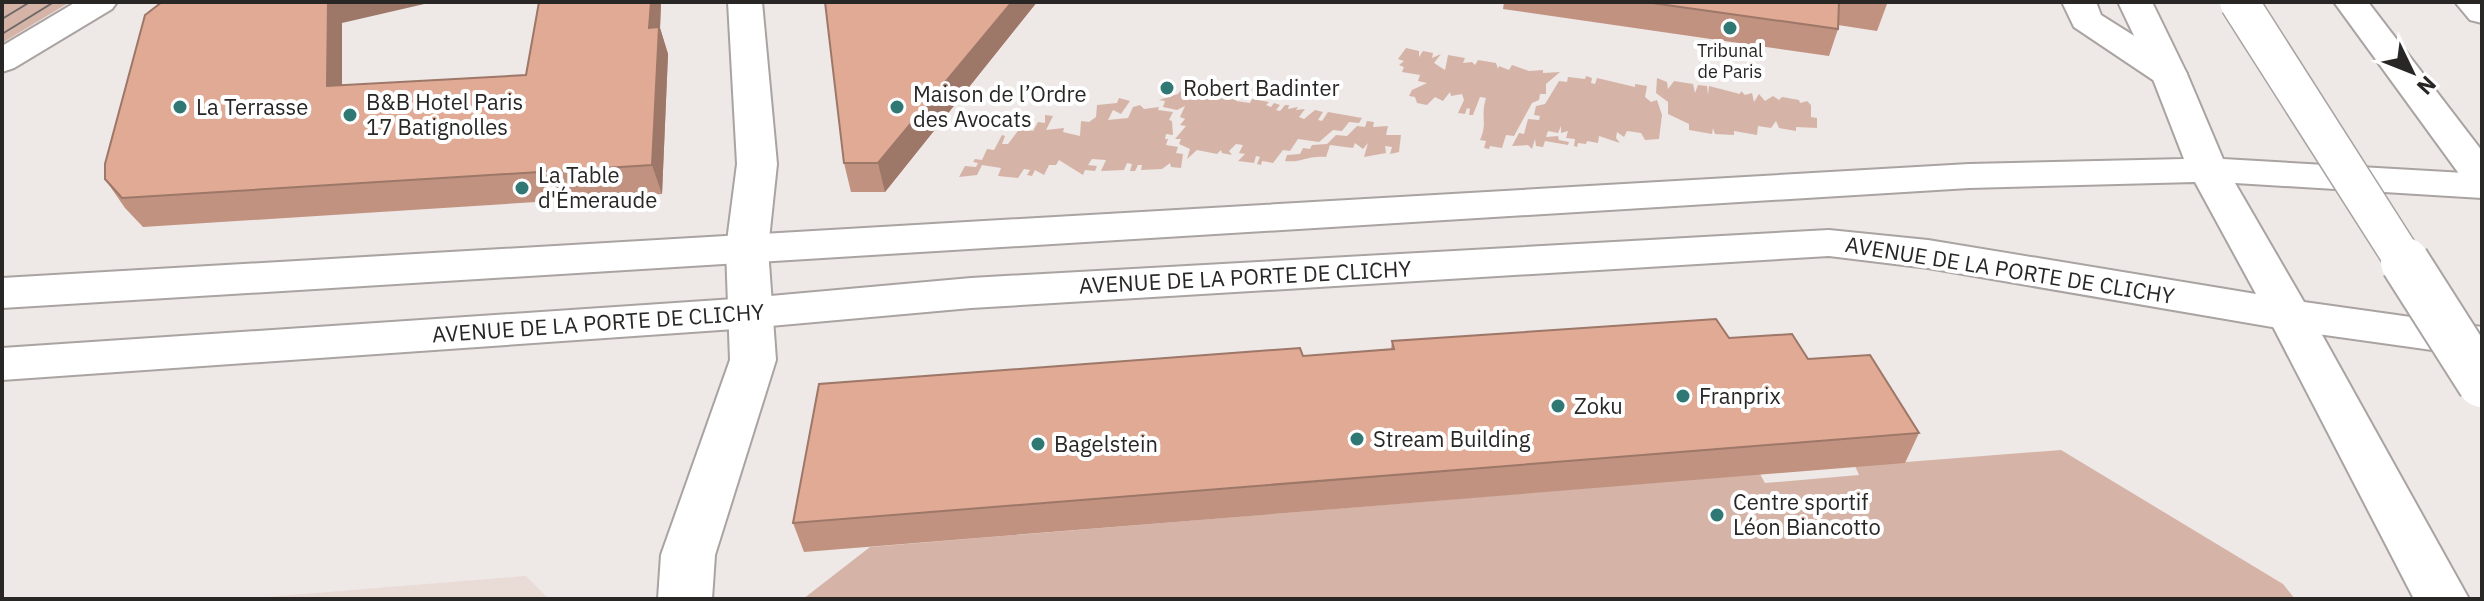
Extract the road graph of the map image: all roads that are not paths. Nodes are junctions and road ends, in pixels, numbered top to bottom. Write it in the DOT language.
graph roads {
  1 [pos="100,2"];
  2 [pos="745,2"];
  3 [pos="2079,2"];
  4 [pos="2135,2"];
  5 [pos="2239,2"];
  6 [pos="2351,2"];
  7 [pos="2472,2"];
  8 [pos="2482,13"];
  9 [pos="2,61"];
  10 [pos="2169,74"];
  11 [pos="2208,170"];
  12 [pos="2482,178"];
  13 [pos="2482,186"];
  14 [pos="747,249"];
  15 [pos="2,293"];
  16 [pos="749,313"];
  17 [pos="2289,315"];
  18 [pos="2482,343"];
  19 [pos="2,364"];
  20 [pos="2482,383"];
  21 [pos="685,599"];
  22 [pos="2442,599"];
  1 -- 9 [label="main road"];
  2 -- 14 [label="main road"];
  3 -- 10 [label="main road"];
  4 -- 10 [label="main road"];
  5 -- 20 [label="main road, bridge"];
  6 -- 12 [label="main road"];
  7 -- 8 [label="main road"];
  10 -- 11 [label="main road"];
  11 -- 13 [label="main road"];
  11 -- 14 [label="main road"];
  11 -- 17 [label="main road"];
  14 -- 15 [label="main road"];
  14 -- 16 [label="main road"];
  16 -- 17 [label="main road, AVENUE DE LA PORTE DE CLICHY"];
  16 -- 19 [label="main road, AVENUE DE LA PORTE DE CLICHY"];
  16 -- 21 [label="main road"];
  17 -- 18 [label="main road, AVENUE DE LA PORTE DE CLICHY"];
  17 -- 22 [label="main road"];
}
